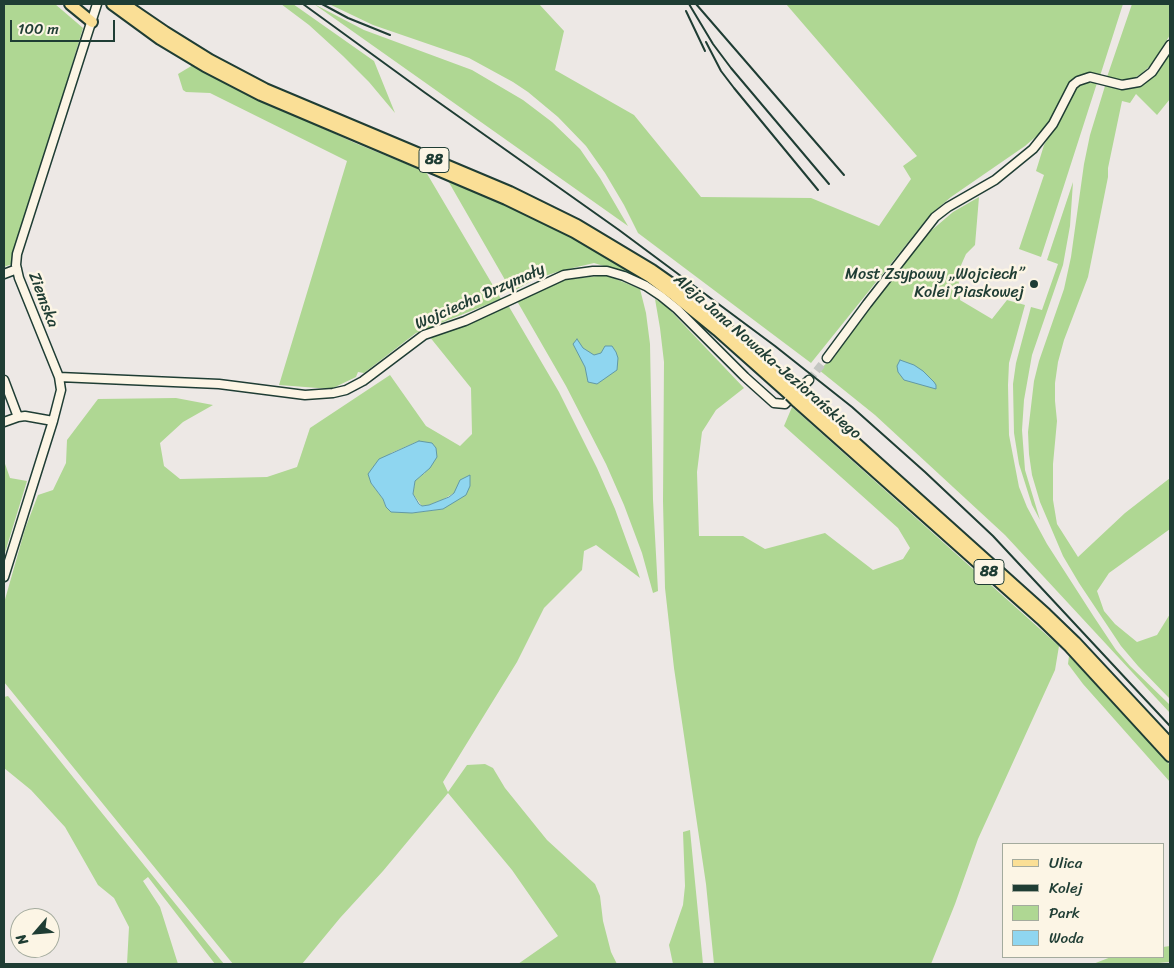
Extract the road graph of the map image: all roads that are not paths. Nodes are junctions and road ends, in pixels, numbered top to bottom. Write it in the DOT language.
graph roads {
  1 [pos="70,4"];
  2 [pos="97,4"];
  3 [pos="112,4"];
  4 [pos="124,4"];
  5 [pos="92,22"];
  6 [pos="1170,45"];
  7 [pos="17,269"];
  8 [pos="4,274"];
  9 [pos="827,358"];
  10 [pos="59,377"];
  11 [pos="4,380"];
  12 [pos="808,380"];
  13 [pos="796,395"];
  14 [pos="18,417"];
  15 [pos="53,421"];
  16 [pos="4,422"];
  17 [pos="4,577"];
  18 [pos="1170,744"];
  19 [pos="1170,756"];
  1 -- 5 [label="main road"];
  2 -- 5 [label="street, Ziemska"];
  3 -- 13 [label="main road, Aleja Jana Nowaka-Jeziorańskiego / 88"];
  4 -- 13 [label="main road, Aleja Jana Nowaka-Jeziorańskiego / 88"];
  5 -- 7 [label="street, Ziemska"];
  6 -- 9 [label="street"];
  7 -- 8 [label="street"];
  7 -- 10 [label="street, Ziemska"];
  10 -- 12 [label="street, Wojciecha Drzymały"];
  10 -- 15 [label="street, Ziemska"];
  11 -- 14 [label="street"];
  13 -- 18 [label="main road, Aleja Jana Nowaka-Jeziorańskiego / 88"];
  13 -- 19 [label="main road, Aleja Jana Nowaka-Jeziorańskiego / 88"];
  14 -- 15 [label="street"];
  14 -- 16 [label="street"];
  15 -- 17 [label="street, Ziemska"];
}
